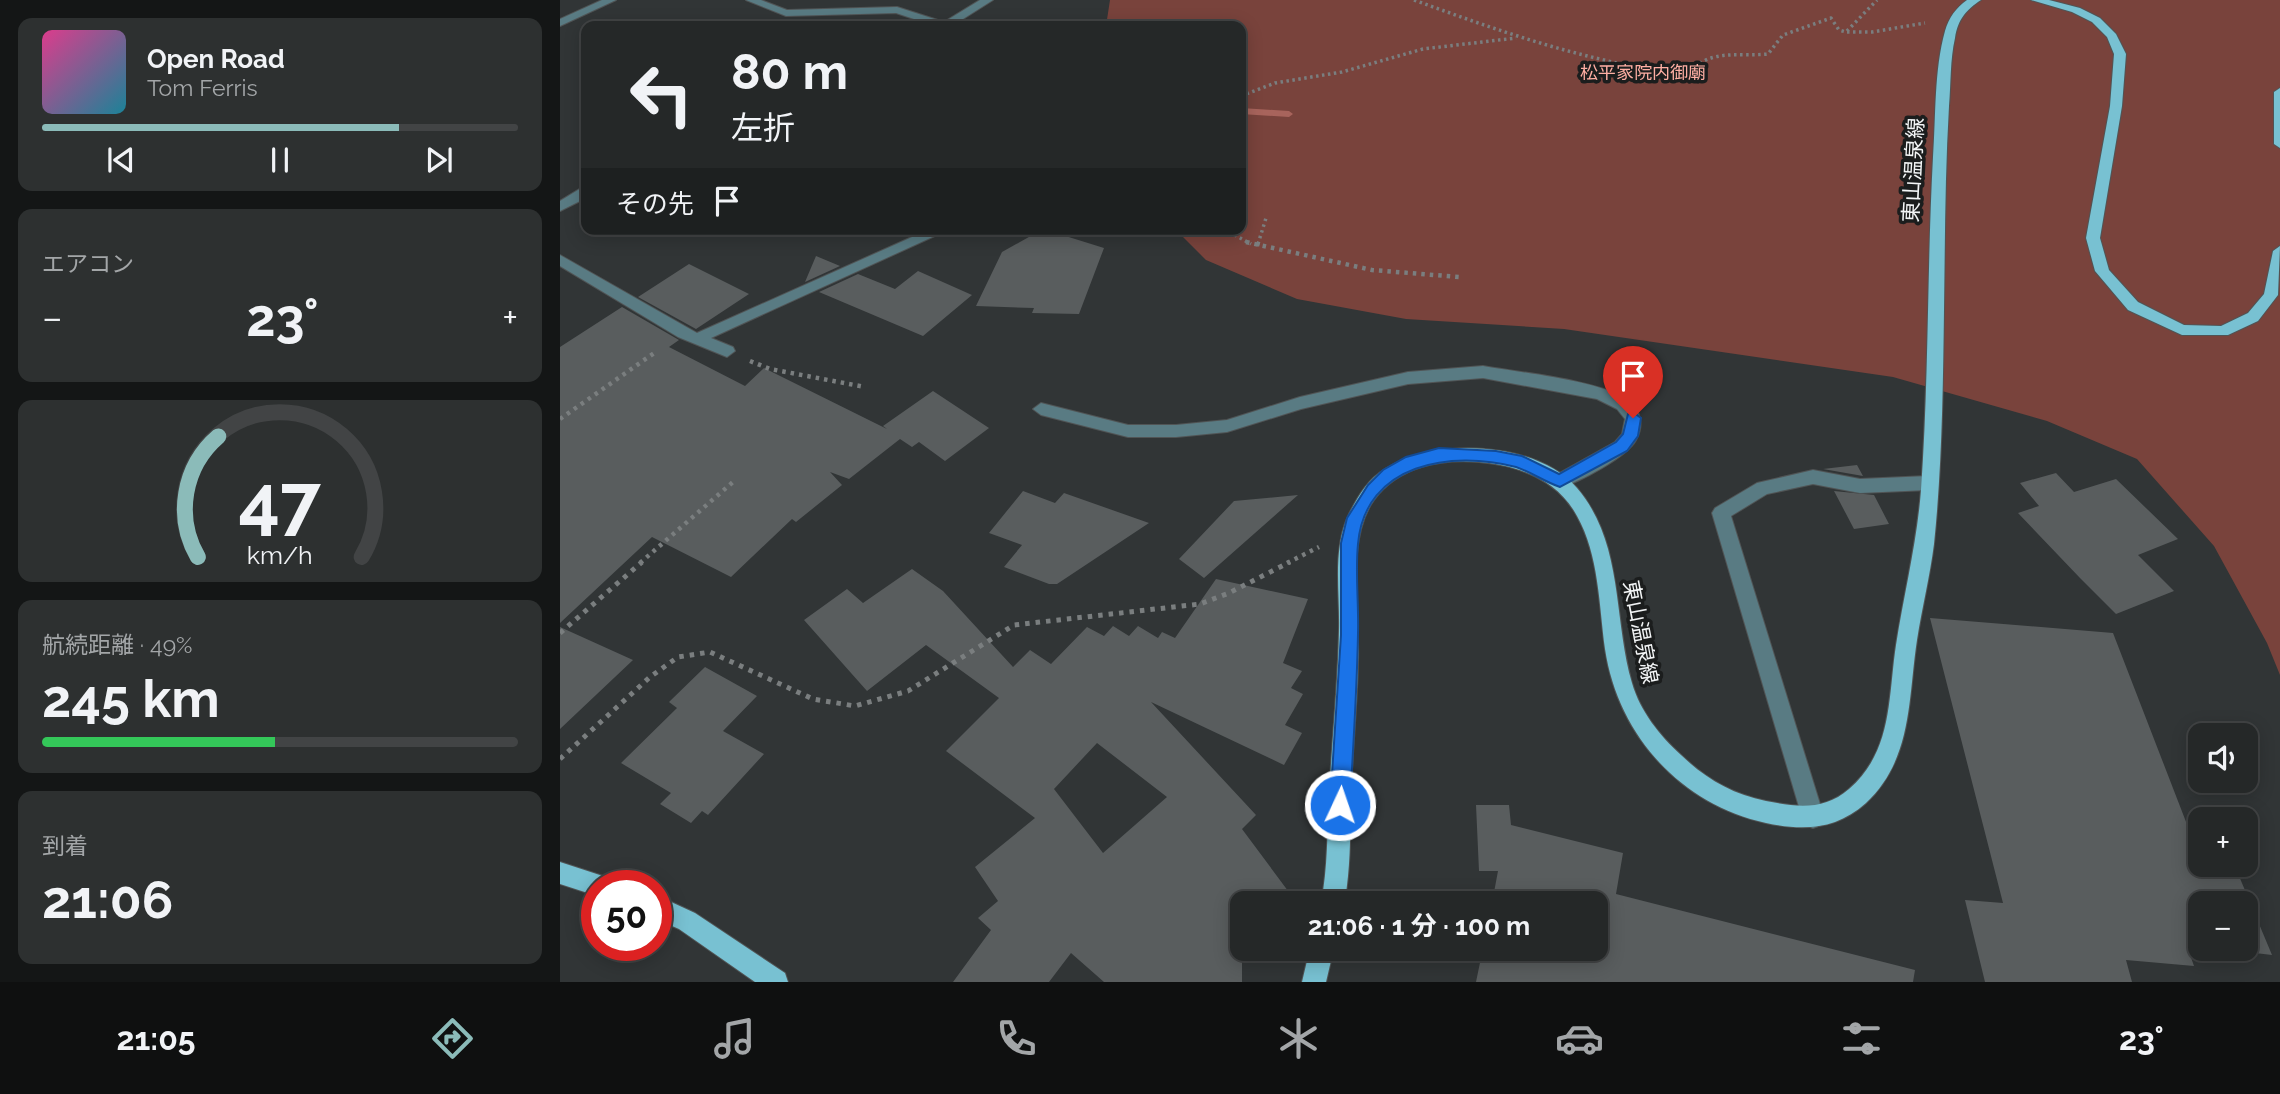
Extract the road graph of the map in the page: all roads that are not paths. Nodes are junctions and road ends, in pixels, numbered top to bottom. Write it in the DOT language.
graph roads {
  1 [pos="611,0"];
  2 [pos="751,0"];
  3 [pos="840,0"];
  4 [pos="988,0"];
  5 [pos="1976,0"];
  6 [pos="2036,0"];
  7 [pos="820,12"];
  8 [pos="930,21"];
  9 [pos="953,21"];
  10 [pos="560,23"];
  11 [pos="2280,92"];
  12 [pos="2280,145"];
  13 [pos="581,196"];
  14 [pos="560,207"];
  15 [pos="929,235"];
  16 [pos="2280,251"];
  17 [pos="560,260"];
  18 [pos="690,336"];
  19 [pos="727,351"];
  20 [pos="1041,409"];
  21 [pos="1560,481"];
  22 [pos="1928,483"];
  23 [pos="1813,817"];
  24 [pos="560,873"];
  25 [pos="581,880"];
  26 [pos="1335,891"];
  27 [pos="672,914"];
  28 [pos="1319,961"];
  29 [pos="776,982"];
  30 [pos="1314,982"];
  1 -- 10 [label="street"];
  2 -- 7 [label="street"];
  3 -- 7 [label="street"];
  4 -- 9 [label="street"];
  5 -- 22 [label="main road, 東山温泉線"];
  6 -- 16 [label="main road"];
  7 -- 8 [label="street"];
  11 -- 12 [label="main road"];
  13 -- 14 [label="street"];
  15 -- 18 [label="street"];
  17 -- 18 [label="street"];
  18 -- 19 [label="street"];
  20 -- 21 [label="street"];
  21 -- 23 [label="main road, 東山温泉線"];
  21 -- 26 [label="main road, 東山温泉線"];
  22 -- 23 [label="main road, 東山温泉線"];
  22 -- 23 [label="street"];
  24 -- 25 [label="main road"];
  27 -- 29 [label="main road"];
  28 -- 30 [label="main road"];
}
